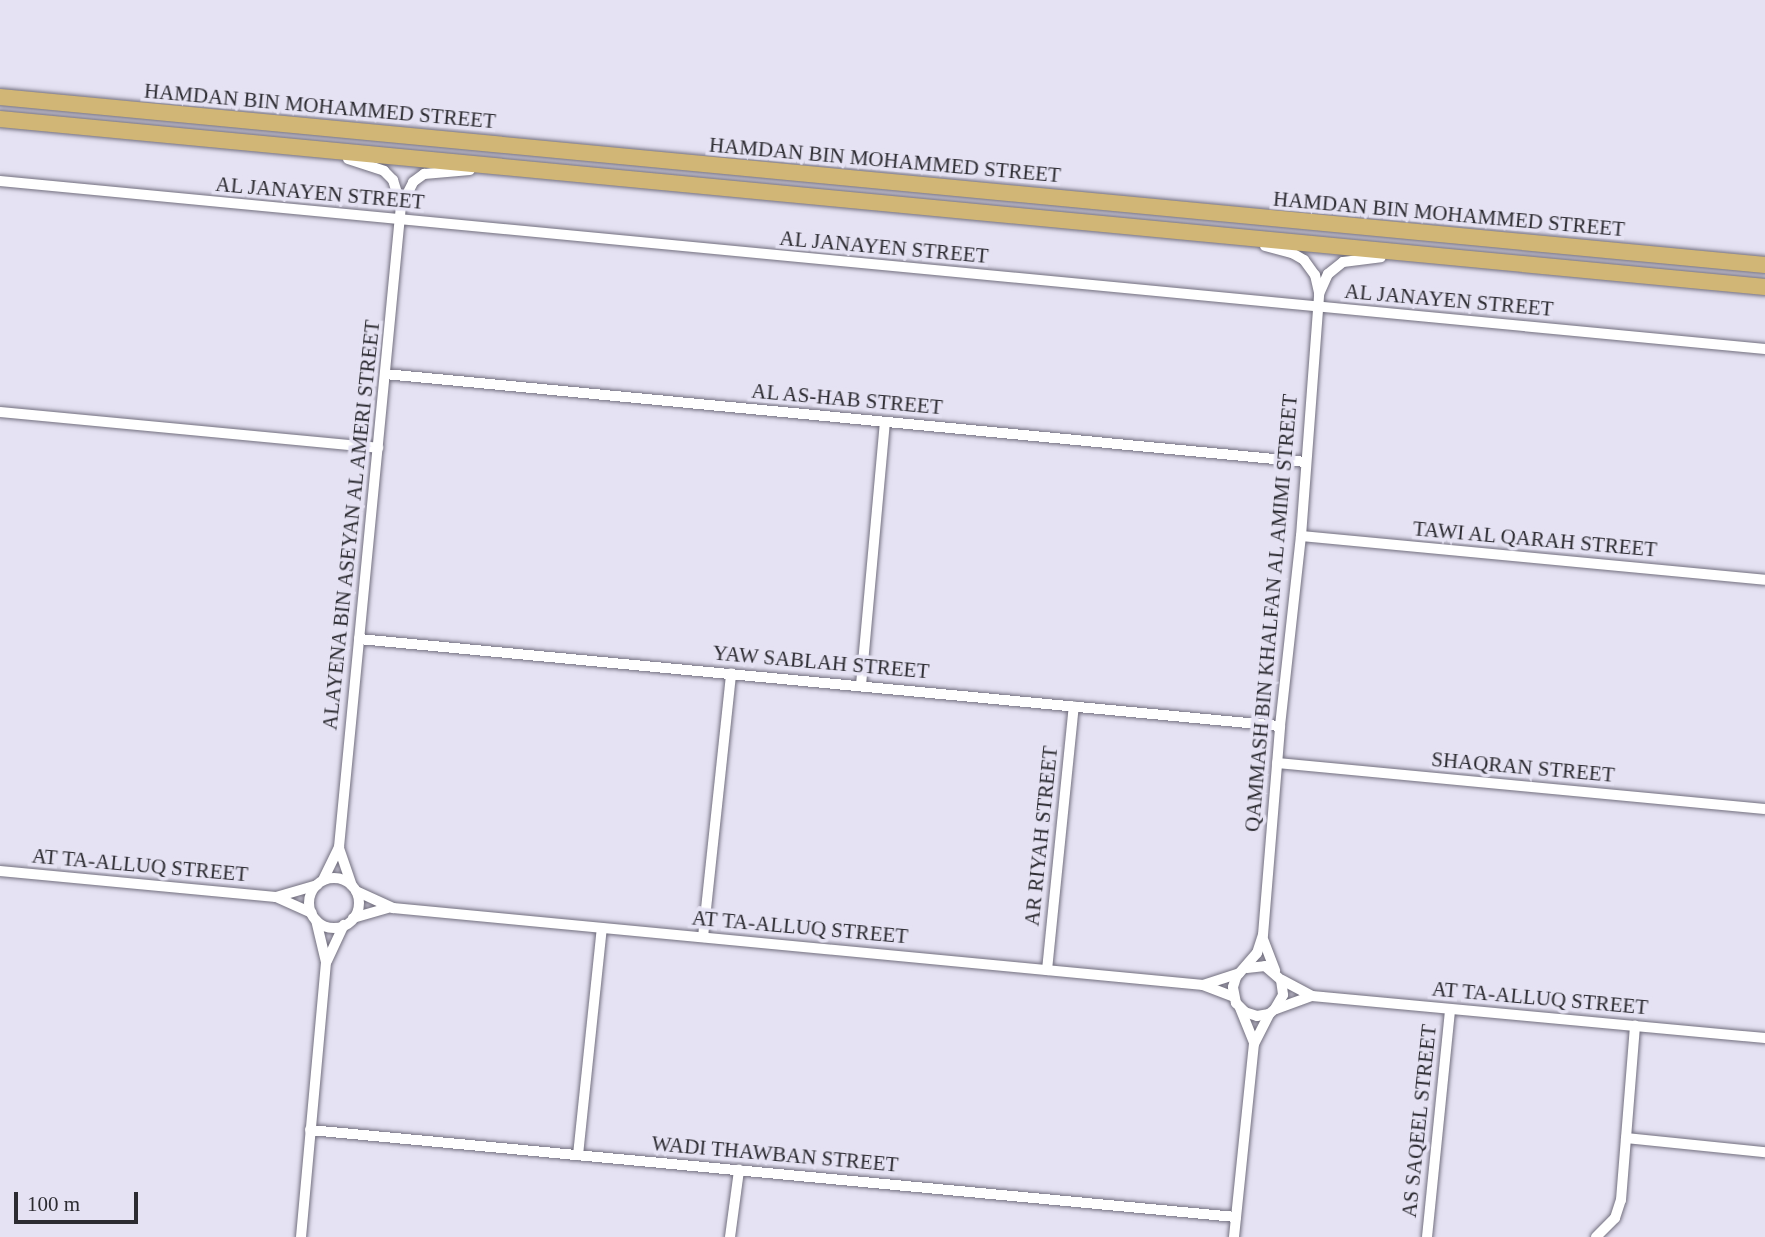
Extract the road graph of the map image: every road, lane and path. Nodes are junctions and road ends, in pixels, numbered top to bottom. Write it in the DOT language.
graph roads {
  1 [pos="0,97"];
  2 [pos="0,119"];
  3 [pos="307,149"];
  4 [pos="495,166"];
  5 [pos="0,181"];
  6 [pos="401,206"];
  7 [pos="400,220"];
  8 [pos="1244,238"];
  9 [pos="1411,254"];
  10 [pos="1765,265"];
  11 [pos="1765,287"];
  12 [pos="1319,294"];
  13 [pos="1317,307"];
  14 [pos="1765,349"];
  15 [pos="385,374"];
  16 [pos="0,412"];
  17 [pos="885,422"];
  18 [pos="378,448"];
  19 [pos="1306,462"];
  20 [pos="1301,536"];
  21 [pos="1765,580"];
  22 [pos="359,639"];
  23 [pos="731,673"];
  24 [pos="861,685"];
  25 [pos="1073,706"];
  26 [pos="1280,726"];
  27 [pos="1277,763"];
  28 [pos="1765,809"];
  29 [pos="338,847"];
  30 [pos="0,871"];
  31 [pos="320,882"];
  32 [pos="354,888"];
  33 [pos="276,897"];
  34 [pos="393,908"];
  35 [pos="314,917"];
  36 [pos="354,918"];
  37 [pos="344,925"];
  38 [pos="602,928"];
  39 [pos="1262,935"];
  40 [pos="703,937"];
  41 [pos="326,962"];
  42 [pos="1047,970"];
  43 [pos="1243,970"];
  44 [pos="1278,976"];
  45 [pos="1203,985"];
  46 [pos="1312,996"];
  47 [pos="1234,998"];
  48 [pos="1240,1008"];
  49 [pos="1450,1009"];
  50 [pos="1272,1011"];
  51 [pos="1635,1026"];
  52 [pos="1765,1038"];
  53 [pos="1254,1044"];
  54 [pos="310,1130"];
  55 [pos="1626,1138"];
  56 [pos="1765,1152"];
  57 [pos="578,1155"];
  58 [pos="739,1170"];
  59 [pos="1236,1217"];
  60 [pos="300,1237"];
  61 [pos="730,1237"];
  62 [pos="1234,1237"];
  63 [pos="1427,1237"];
  64 [pos="1596,1237"];
  1 -- 10 [label="main road, HAMDAN BIN MOHAMMED STREET"];
  2 -- 3 [label="main road, HAMDAN BIN MOHAMMED STREET"];
  3 -- 4 [label="main road, HAMDAN BIN MOHAMMED STREET"];
  3 -- 6 [label="street, ALAYENA BIN ASEYAN AL AMERI STREET"];
  4 -- 6 [label="street, ALAYENA BIN ASEYAN AL AMERI STREET"];
  4 -- 8 [label="main road, HAMDAN BIN MOHAMMED STREET"];
  5 -- 7 [label="street, AL JANAYEN STREET"];
  6 -- 7 [label="street, ALAYENA BIN ASEYAN AL AMERI STREET"];
  7 -- 13 [label="street, AL JANAYEN STREET"];
  7 -- 15 [label="street, ALAYENA BIN ASEYAN AL AMERI STREET"];
  8 -- 9 [label="main road, HAMDAN BIN MOHAMMED STREET"];
  8 -- 12 [label="street"];
  9 -- 11 [label="main road, HAMDAN BIN MOHAMMED STREET"];
  9 -- 12 [label="street, QAMMASH BIN KHALFAN AL AMIMI STREET"];
  12 -- 13 [label="street, QAMMASH BIN KHALFAN AL AMIMI STREET"];
  13 -- 14 [label="street, AL JANAYEN STREET"];
  13 -- 19 [label="street, QAMMASH BIN KHALFAN AL AMIMI STREET"];
  15 -- 17 [label="street, AL AS-HAB STREET"];
  15 -- 18 [label="street, ALAYENA BIN ASEYAN AL AMERI STREET"];
  16 -- 18 [label="street"];
  17 -- 19 [label="street, AL AS-HAB STREET"];
  17 -- 24 [label="street"];
  18 -- 22 [label="street, ALAYENA BIN ASEYAN AL AMERI STREET"];
  19 -- 20 [label="street, QAMMASH BIN KHALFAN AL AMIMI STREET"];
  20 -- 21 [label="street, TAWI AL QARAH STREET"];
  20 -- 26 [label="street, QAMMASH BIN KHALFAN AL AMIMI STREET"];
  22 -- 23 [label="street, YAW SABLAH STREET"];
  22 -- 29 [label="street, ALAYENA BIN ASEYAN AL AMERI STREET"];
  23 -- 24 [label="street, YAW SABLAH STREET"];
  23 -- 40 [label="street"];
  24 -- 25 [label="street, YAW SABLAH STREET"];
  25 -- 26 [label="street, YAW SABLAH STREET"];
  25 -- 42 [label="street, AR RIYAH STREET"];
  26 -- 27 [label="street, QAMMASH BIN KHALFAN AL AMIMI STREET"];
  27 -- 28 [label="street, SHAQRAN STREET"];
  27 -- 39 [label="street, QAMMASH BIN KHALFAN AL AMIMI STREET"];
  29 -- 31 [label="street, ALAYENA BIN ASEYAN AL AMERI STREET"];
  29 -- 32 [label="street, ALAYENA BIN ASEYAN AL AMERI STREET"];
  30 -- 33 [label="street, AT TA-ALLUQ STREET"];
  31 -- 32 [label="street"];
  31 -- 33 [label="street, AT TA-ALLUQ STREET"];
  31 -- 35 [label="street"];
  32 -- 34 [label="street, AT TA-ALLUQ STREET"];
  32 -- 36 [label="street"];
  33 -- 35 [label="street, AT TA-ALLUQ STREET"];
  34 -- 36 [label="street, AT TA-ALLUQ STREET"];
  34 -- 38 [label="street, AT TA-ALLUQ STREET"];
  35 -- 37 [label="street"];
  35 -- 41 [label="street"];
  36 -- 37 [label="street"];
  37 -- 41 [label="street"];
  38 -- 40 [label="street, AT TA-ALLUQ STREET"];
  38 -- 57 [label="street"];
  39 -- 43 [label="street, QAMMASH BIN KHALFAN AL AMIMI STREET"];
  39 -- 44 [label="street, QAMMASH BIN KHALFAN AL AMIMI STREET"];
  40 -- 42 [label="street, AT TA-ALLUQ STREET"];
  41 -- 54 [label="street"];
  42 -- 45 [label="street, AT TA-ALLUQ STREET"];
  43 -- 44 [label="street"];
  43 -- 45 [label="street, AT TA-ALLUQ STREET"];
  43 -- 47 [label="street"];
  44 -- 46 [label="street, AT TA-ALLUQ STREET"];
  44 -- 50 [label="street"];
  45 -- 47 [label="street, AT TA-ALLUQ STREET"];
  46 -- 49 [label="street, AT TA-ALLUQ STREET"];
  46 -- 50 [label="street, AT TA-ALLUQ STREET"];
  47 -- 48 [label="street"];
  48 -- 50 [label="street"];
  48 -- 53 [label="street"];
  49 -- 51 [label="street, AT TA-ALLUQ STREET"];
  49 -- 63 [label="street, AS SAQEEL STREET"];
  50 -- 53 [label="street"];
  51 -- 52 [label="street, AT TA-ALLUQ STREET"];
  51 -- 55 [label="street"];
  53 -- 59 [label="street"];
  54 -- 57 [label="street, WADI THAWBAN STREET"];
  54 -- 60 [label="street"];
  55 -- 56 [label="street"];
  55 -- 64 [label="street"];
  57 -- 58 [label="street, WADI THAWBAN STREET"];
  58 -- 59 [label="street, WADI THAWBAN STREET"];
  58 -- 61 [label="street"];
  59 -- 62 [label="street"];
}
